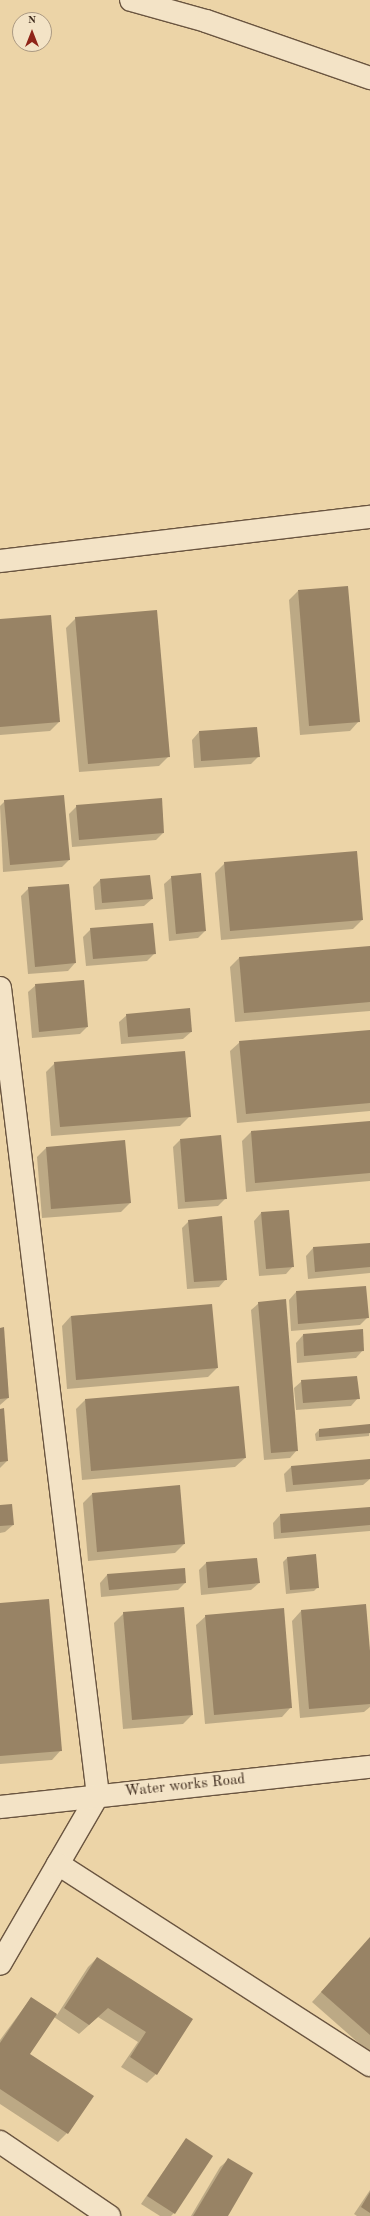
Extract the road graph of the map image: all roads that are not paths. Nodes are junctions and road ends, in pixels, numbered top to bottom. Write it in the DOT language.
graph roads {
  1 [pos="131,0"];
  2 [pos="370,78"];
  3 [pos="370,517"];
  4 [pos="0,561"];
  5 [pos="0,988"];
  6 [pos="370,1767"];
  7 [pos="98,1795"];
  8 [pos="0,1807"];
  9 [pos="58,1864"];
  10 [pos="0,1964"];
  11 [pos="370,2065"];
  12 [pos="0,2142"];
  13 [pos="109,2216"];
  1 -- 2 [label="street"];
  3 -- 4 [label="street"];
  5 -- 7 [label="street"];
  6 -- 7 [label="street, Water works Road"];
  7 -- 8 [label="street, Water works Road"];
  7 -- 9 [label="street"];
  9 -- 10 [label="street"];
  9 -- 11 [label="street"];
  12 -- 13 [label="street"];
}
